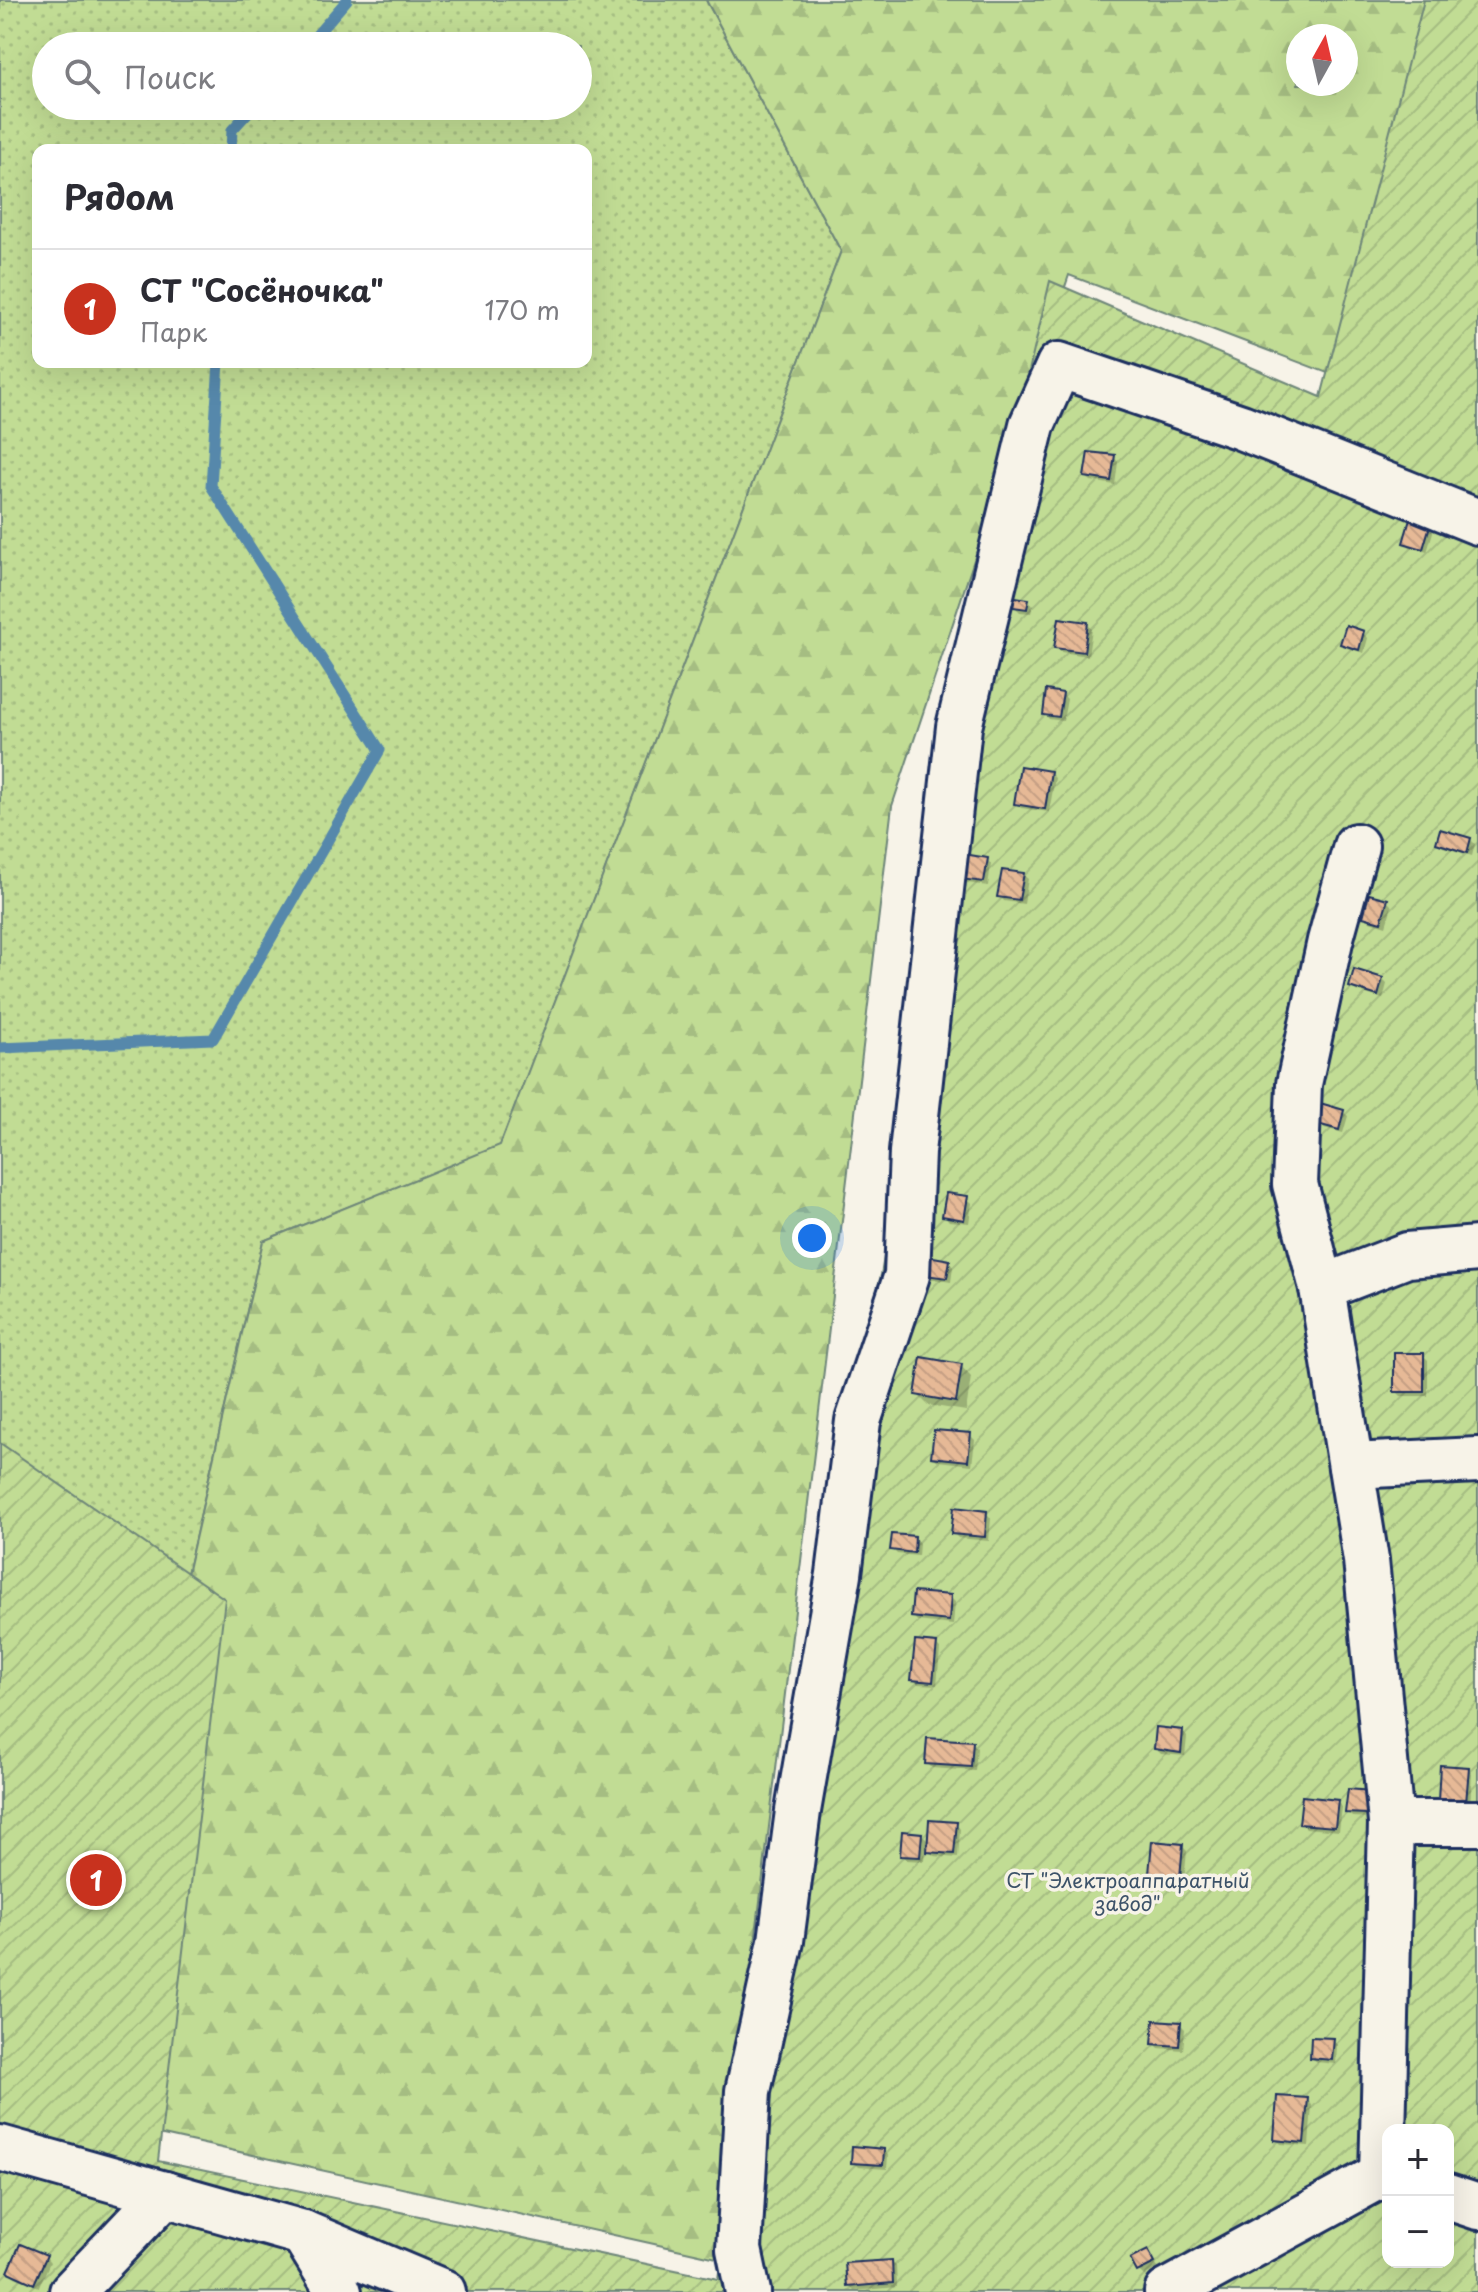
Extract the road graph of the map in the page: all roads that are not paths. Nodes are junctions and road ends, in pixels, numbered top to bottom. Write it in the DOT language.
graph roads {
  1 [pos="1478,522"];
  2 [pos="1356,846"];
  3 [pos="1478,1249"];
  4 [pos="1322,1288"];
  5 [pos="1478,1460"];
  6 [pos="1351,1466"];
  7 [pos="1391,1823"];
  8 [pos="1478,1823"];
  9 [pos="1386,2124"];
  10 [pos="0,2148"];
  11 [pos="1382,2178"];
  12 [pos="165,2194"];
  13 [pos="1454,2199"];
  14 [pos="1478,2207"];
  15 [pos="303,2233"];
  16 [pos="72,2292"];
  17 [pos="339,2292"];
  18 [pos="443,2292"];
  19 [pos="748,2292"];
  20 [pos="1167,2292"];
  1 -- 19 [label="street"];
  2 -- 4 [label="street"];
  3 -- 4 [label="street"];
  4 -- 6 [label="street"];
  5 -- 6 [label="street"];
  6 -- 7 [label="street"];
  7 -- 8 [label="street"];
  7 -- 9 [label="street"];
  10 -- 12 [label="street"];
  11 -- 20 [label="street"];
  12 -- 15 [label="street"];
  12 -- 16 [label="street"];
  13 -- 14 [label="street"];
  15 -- 17 [label="street"];
  15 -- 18 [label="street"];
}
